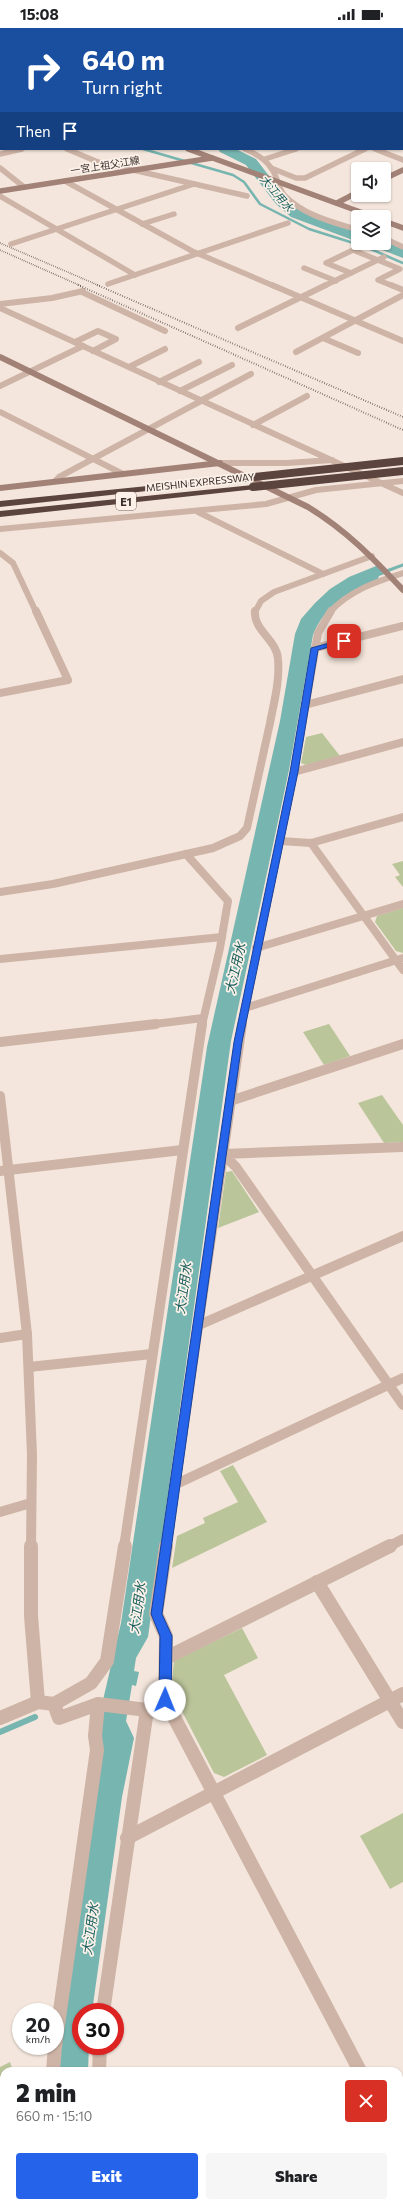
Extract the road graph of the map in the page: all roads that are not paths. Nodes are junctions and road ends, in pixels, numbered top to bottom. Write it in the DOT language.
graph roads {
  1 [pos="18,150"];
  2 [pos="69,150"];
  3 [pos="191,150"];
  4 [pos="247,150"];
  5 [pos="293,150"];
  6 [pos="362,150"];
  7 [pos="378,150"];
  8 [pos="0,154"];
  9 [pos="212,158"];
  10 [pos="265,160"];
  11 [pos="403,160"];
  12 [pos="0,168"];
  13 [pos="271,168"];
  14 [pos="133,170"];
  15 [pos="403,170"];
  16 [pos="391,176"];
  17 [pos="66,181"];
  18 [pos="276,181"];
  19 [pos="194,184"];
  20 [pos="24,187"];
  21 [pos="0,190"];
  22 [pos="0,196"];
  23 [pos="247,196"];
  24 [pos="351,196"];
  25 [pos="336,203"];
  26 [pos="116,210"];
  27 [pos="355,210"];
  28 [pos="174,214"];
  29 [pos="288,223"];
  30 [pos="142,224"];
  31 [pos="391,224"];
  32 [pos="351,228"];
  33 [pos="403,228"];
  34 [pos="57,229"];
  35 [pos="391,241"];
  36 [pos="11,244"];
  37 [pos="403,246"];
  38 [pos="198,254"];
  39 [pos="382,258"];
  40 [pos="304,268"];
  41 [pos="350,273"];
  42 [pos="135,275"];
  43 [pos="336,280"];
  44 [pos="108,284"];
  45 [pos="403,290"];
  46 [pos="403,295"];
  47 [pos="301,297"];
  48 [pos="0,304"];
  49 [pos="0,308"];
  50 [pos="355,320"];
  51 [pos="238,328"];
  52 [pos="165,331"];
  53 [pos="323,338"];
  54 [pos="403,341"];
  55 [pos="75,342"];
  56 [pos="83,346"];
  57 [pos="165,349"];
  58 [pos="93,351"];
  59 [pos="296,352"];
  60 [pos="358,353"];
  61 [pos="0,357"];
  62 [pos="199,362"];
  63 [pos="232,365"];
  64 [pos="129,367"];
  65 [pos="30,371"];
  66 [pos="251,374"];
  67 [pos="159,382"];
  68 [pos="0,386"];
  69 [pos="180,391"];
  70 [pos="307,396"];
  71 [pos="201,401"];
  72 [pos="0,412"];
  73 [pos="254,425"];
  74 [pos="150,429"];
  75 [pos="95,458"];
  76 [pos="334,460"];
  77 [pos="220,462"];
  78 [pos="403,462"];
  79 [pos="403,471"];
  80 [pos="123,474"];
  81 [pos="55,481"];
  82 [pos="403,481"];
  83 [pos="381,483"];
  84 [pos="0,488"];
  85 [pos="403,493"];
  86 [pos="286,495"];
  87 [pos="0,504"];
  88 [pos="197,511"];
  89 [pos="0,514"];
  90 [pos="0,529"];
  91 [pos="0,553"];
  92 [pos="372,556"];
  93 [pos="403,573"];
  94 [pos="323,574"];
  95 [pos="390,576"];
  96 [pos="403,590"];
  97 [pos="403,626"];
  98 [pos="315,648"];
  99 [pos="403,679"];
  100 [pos="0,693"];
  101 [pos="306,705"];
  102 [pos="403,742"];
  103 [pos="294,772"];
  104 [pos="403,816"];
  105 [pos="280,841"];
  106 [pos="311,843"];
  107 [pos="186,854"];
  108 [pos="0,892"];
  109 [pos="403,904"];
  110 [pos="364,916"];
  111 [pos="222,937"];
  112 [pos="256,948"];
  113 [pos="0,959"];
  114 [pos="400,960"];
  115 [pos="403,970"];
  116 [pos="245,1008"];
  117 [pos="203,1018"];
  118 [pos="0,1042"];
  119 [pos="403,1044"];
  120 [pos="0,1096"];
  121 [pos="230,1101"];
  122 [pos="403,1148"];
  123 [pos="182,1150"];
  124 [pos="223,1154"];
  125 [pos="4,1170"];
  126 [pos="403,1236"];
  127 [pos="312,1276"];
  128 [pos="199,1325"];
  129 [pos="27,1334"];
  130 [pos="0,1338"];
  131 [pos="152,1354"];
  132 [pos="29,1367"];
  133 [pos="403,1378"];
  134 [pos="388,1385"];
  135 [pos="403,1405"];
  136 [pos="174,1485"];
  137 [pos="31,1503"];
  138 [pos="0,1512"];
  139 [pos="403,1539"];
  140 [pos="317,1582"];
  141 [pos="166,1658"];
  142 [pos="403,1694"];
  143 [pos="165,1700"];
  144 [pos="390,1701"];
  145 [pos="38,1702"];
  146 [pos="54,1704"];
  147 [pos="98,1704"];
  148 [pos="141,1709"];
  149 [pos="0,1718"];
  150 [pos="403,1722"];
  151 [pos="214,1793"];
  152 [pos="127,1838"];
  153 [pos="60,2003"];
  154 [pos="104,2003"];
  155 [pos="54,2055"];
  156 [pos="100,2055"];
  157 [pos="53,2067"];
  158 [pos="99,2067"];
  159 [pos="358,2067"];
  1 -- 8 [label="street"];
  2 -- 14 [label="street"];
  3 -- 9 [label="street"];
  4 -- 10 [label="street"];
  5 -- 10 [label="street"];
  6 -- 13 [label="street"];
  7 -- 11 [label="street"];
  9 -- 14 [label="street, 一宮上祖父江線"];
  9 -- 18 [label="street"];
  10 -- 13 [label="street"];
  12 -- 20 [label="street"];
  13 -- 18 [label="street"];
  14 -- 17 [label="street, 一宮上祖父江線"];
  14 -- 19 [label="street"];
  15 -- 16 [label="street"];
  17 -- 20 [label="street, 一宮上祖父江線"];
  17 -- 26 [label="street"];
  18 -- 25 [label="street"];
  18 -- 32 [label="street"];
  19 -- 23 [label="street"];
  19 -- 26 [label="street"];
  20 -- 21 [label="street, 一宮上祖父江線"];
  22 -- 34 [label="street"];
  24 -- 25 [label="street"];
  25 -- 27 [label="street"];
  26 -- 30 [label="street"];
  26 -- 34 [label="street"];
  28 -- 30 [label="street"];
  29 -- 38 [label="street"];
  30 -- 38 [label="street"];
  31 -- 33 [label="street"];
  34 -- 36 [label="street"];
  34 -- 42 [label="street"];
  35 -- 37 [label="street"];
  38 -- 42 [label="street"];
  38 -- 47 [label="street"];
  39 -- 41 [label="street"];
  39 -- 41 [label="street"];
  39 -- 45 [label="street"];
  40 -- 43 [label="street"];
  41 -- 43 [label="street"];
  42 -- 44 [label="street"];
  43 -- 47 [label="street"];
  46 -- 50 [label="street"];
  47 -- 50 [label="street"];
  47 -- 51 [label="street"];
  48 -- 52 [label="street"];
  49 -- 55 [label="street"];
  50 -- 53 [label="street"];
  50 -- 54 [label="street"];
  53 -- 59 [label="street"];
  53 -- 60 [label="street"];
  55 -- 56 [label="street"];
  55 -- 58 [label="street"];
  56 -- 58 [label="street"];
  56 -- 65 [label="street"];
  57 -- 64 [label="street"];
  58 -- 64 [label="street"];
  61 -- 65 [label="street"];
  62 -- 67 [label="street"];
  63 -- 69 [label="street"];
  64 -- 67 [label="street"];
  65 -- 68 [label="street"];
  65 -- 74 [label="street"];
  66 -- 71 [label="street"];
  67 -- 69 [label="street"];
  69 -- 71 [label="street"];
  70 -- 73 [label="street"];
  71 -- 73 [label="street"];
  71 -- 74 [label="street"];
  72 -- 75 [label="street"];
  73 -- 76 [label="street"];
  74 -- 75 [label="street"];
  74 -- 77 [label="street"];
  75 -- 80 [label="street"];
  75 -- 81 [label="street"];
  76 -- 77 [label="street"];
  76 -- 83 [label="street"];
  77 -- 80 [label="street"];
  77 -- 86 [label="street"];
  78 -- 87 [label="highway, MEISHIN EXPRESSWAY / E1, bridge"];
  79 -- 89 [label="highway, MEISHIN EXPRESSWAY / E1, bridge"];
  80 -- 81 [label="street"];
  81 -- 84 [label="street"];
  82 -- 83 [label="street"];
  83 -- 85 [label="street"];
  83 -- 86 [label="street"];
  86 -- 88 [label="street"];
  86 -- 92 [label="street"];
  88 -- 90 [label="street"];
  88 -- 94 [label="street"];
  91 -- 100 [label="street"];
  92 -- 94 [label="street"];
  92 -- 95 [label="street"];
  93 -- 95 [label="street"];
  94 -- 107 [label="street"];
  95 -- 96 [label="street"];
  95 -- 98 [label="street"];
  97 -- 98 [label="street"];
  98 -- 101 [label="street"];
  99 -- 101 [label="street"];
  101 -- 103 [label="street"];
  102 -- 103 [label="street"];
  103 -- 105 [label="street"];
  104 -- 106 [label="street"];
  105 -- 106 [label="street"];
  105 -- 112 [label="street"];
  106 -- 110 [label="street"];
  107 -- 108 [label="street"];
  107 -- 111 [label="street"];
  109 -- 110 [label="street"];
  110 -- 112 [label="street"];
  110 -- 114 [label="street"];
  111 -- 113 [label="street"];
  111 -- 117 [label="street"];
  112 -- 116 [label="street"];
  114 -- 115 [label="street"];
  114 -- 116 [label="street"];
  116 -- 121 [label="street"];
  117 -- 118 [label="street"];
  117 -- 123 [label="street"];
  119 -- 121 [label="street"];
  120 -- 125 [label="street"];
  121 -- 124 [label="street"];
  122 -- 124 [label="street"];
  123 -- 125 [label="street"];
  123 -- 131 [label="street"];
  124 -- 127 [label="street"];
  124 -- 128 [label="street"];
  125 -- 129 [label="street"];
  126 -- 127 [label="street"];
  127 -- 128 [label="street"];
  127 -- 134 [label="street"];
  128 -- 136 [label="street"];
  129 -- 130 [label="street"];
  129 -- 132 [label="street"];
  131 -- 132 [label="street"];
  131 -- 146 [label="street"];
  132 -- 137 [label="street"];
  133 -- 134 [label="street"];
  134 -- 135 [label="street"];
  134 -- 136 [label="street"];
  136 -- 141 [label="street"];
  137 -- 138 [label="street"];
  137 -- 145 [label="street"];
  139 -- 140 [label="street"];
  140 -- 141 [label="street"];
  140 -- 144 [label="street"];
  141 -- 143 [label="street"];
  142 -- 144 [label="street"];
  143 -- 148 [label="street"];
  143 -- 151 [label="street"];
  144 -- 150 [label="street"];
  144 -- 151 [label="street"];
  145 -- 146 [label="street"];
  145 -- 149 [label="street"];
  146 -- 147 [label="street"];
  147 -- 148 [label="street"];
  147 -- 153 [label="street"];
  148 -- 152 [label="street"];
  151 -- 152 [label="street"];
  151 -- 159 [label="street"];
  152 -- 154 [label="street"];
  155 -- 157 [label="street"];
  156 -- 158 [label="street"];
}
